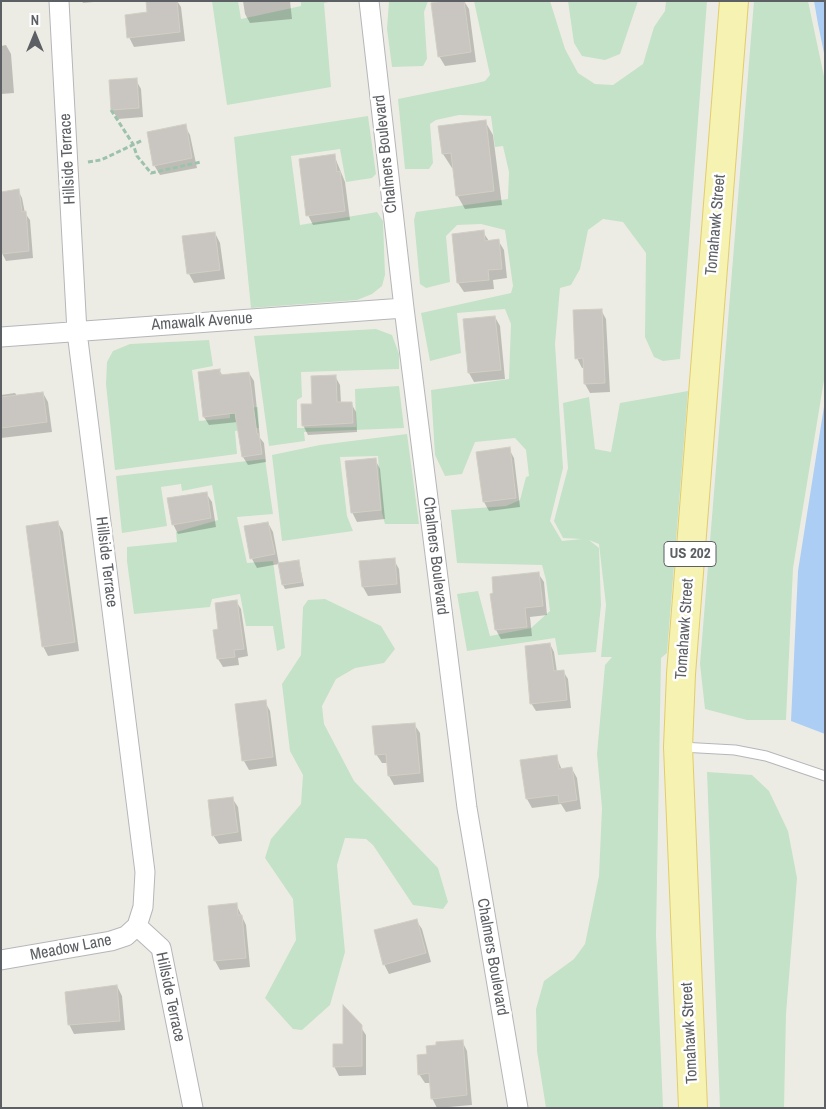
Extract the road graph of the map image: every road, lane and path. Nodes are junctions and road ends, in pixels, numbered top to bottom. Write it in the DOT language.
graph roads {
  1 [pos="59,1"];
  2 [pos="369,1"];
  3 [pos="734,1"];
  4 [pos="111,110"];
  5 [pos="143,140"];
  6 [pos="133,144"];
  7 [pos="201,162"];
  8 [pos="68,165"];
  9 [pos="404,308"];
  10 [pos="77,332"];
  11 [pos="1,337"];
  12 [pos="678,747"];
  13 [pos="825,776"];
  14 [pos="137,926"];
  15 [pos="1,960"];
  16 [pos="193,1108"];
  17 [pos="518,1108"];
  18 [pos="693,1108"];
  1 -- 8 [label="street, Hillside Terrace"];
  2 -- 9 [label="street, Chalmers Boulevard"];
  3 -- 12 [label="main road, Tomahawk Street / US 202"];
  4 -- 6 [label="path"];
  5 -- 6 [label="path"];
  6 -- 7 [label="path"];
  6 -- 8 [label="path"];
  8 -- 10 [label="street, Hillside Terrace"];
  9 -- 10 [label="street, Amawalk Avenue"];
  9 -- 17 [label="street, Chalmers Boulevard"];
  10 -- 11 [label="street, Amawalk Avenue"];
  10 -- 14 [label="street, Hillside Terrace"];
  12 -- 13 [label="lane"];
  12 -- 18 [label="main road, Tomahawk Street / US 202"];
  14 -- 15 [label="street, Meadow Lane"];
  14 -- 16 [label="street, Hillside Terrace"];
}
